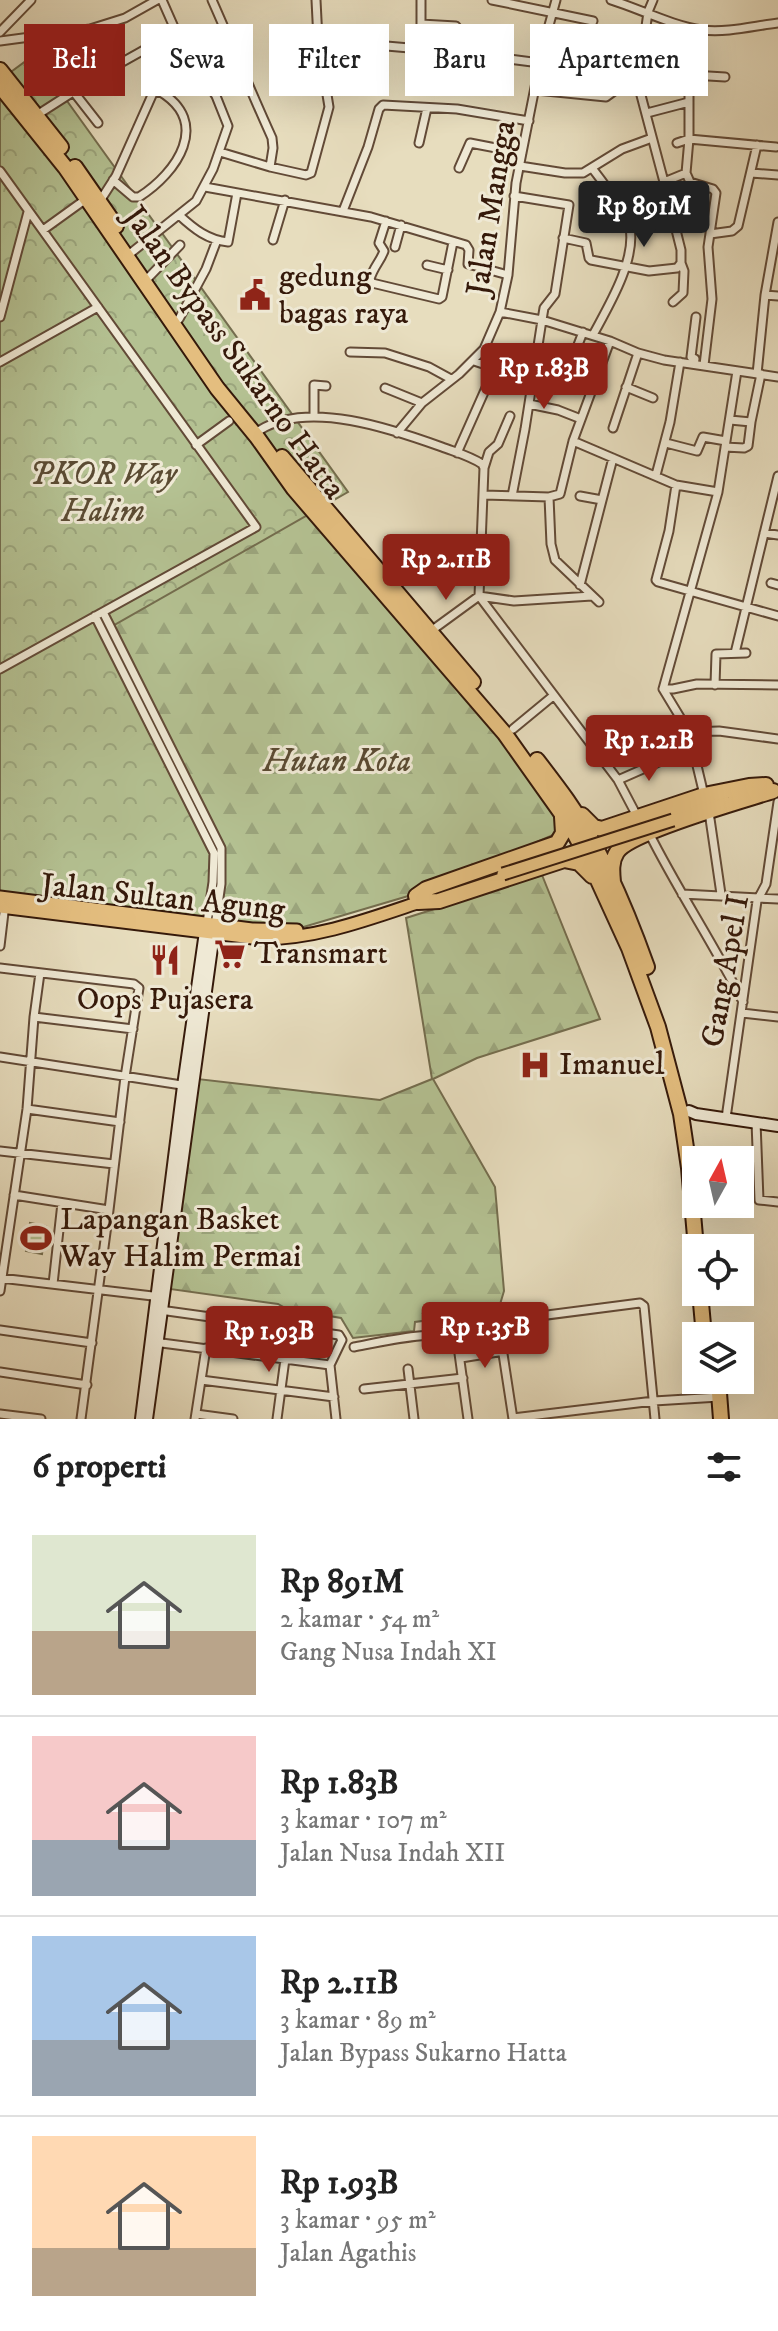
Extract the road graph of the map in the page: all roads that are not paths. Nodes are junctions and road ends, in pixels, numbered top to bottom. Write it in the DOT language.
graph roads {
  1 [pos="31,0"];
  2 [pos="160,0"];
  3 [pos="212,0"];
  4 [pos="316,0"];
  5 [pos="421,0"];
  6 [pos="492,0"];
  7 [pos="556,0"];
  8 [pos="611,0"];
  9 [pos="653,0"];
  10 [pos="551,12"];
  11 [pos="648,12"];
  12 [pos="593,21"];
  13 [pos="778,23"];
  14 [pos="172,24"];
  15 [pos="317,24"];
  16 [pos="421,24"];
  17 [pos="548,24"];
  18 [pos="646,24"];
  19 [pos="0,32"];
  20 [pos="0,41"];
  21 [pos="0,70"];
  22 [pos="725,77"];
  23 [pos="0,86"];
  24 [pos="66,96"];
  25 [pos="77,96"];
  26 [pos="216,96"];
  27 [pos="327,96"];
  28 [pos="535,96"];
  29 [pos="642,96"];
  30 [pos="689,102"];
  31 [pos="427,108"];
  32 [pos="647,113"];
  33 [pos="37,115"];
  34 [pos="529,121"];
  35 [pos="98,123"];
  36 [pos="652,138"];
  37 [pos="689,139"];
  38 [pos="419,143"];
  39 [pos="677,143"];
  40 [pos="757,145"];
  41 [pos="776,147"];
  42 [pos="220,152"];
  43 [pos="522,153"];
  44 [pos="520,166"];
  45 [pos="270,167"];
  46 [pos="459,168"];
  47 [pos="592,168"];
  48 [pos="0,171"];
  49 [pos="686,173"];
  50 [pos="751,173"];
  51 [pos="778,175"];
  52 [pos="113,180"];
  53 [pos="664,182"];
  54 [pos="205,187"];
  55 [pos="237,193"];
  56 [pos="514,196"];
  57 [pos="93,200"];
  58 [pos="285,200"];
  59 [pos="343,211"];
  60 [pos="28,212"];
  61 [pos="179,215"];
  62 [pos="386,221"];
  63 [pos="778,222"];
  64 [pos="401,225"];
  65 [pos="43,230"];
  66 [pos="710,234"];
  67 [pos="563,238"];
  68 [pos="217,240"];
  69 [pos="273,240"];
  70 [pos="453,242"];
  71 [pos="180,245"];
  72 [pos="395,247"];
  73 [pos="132,252"];
  74 [pos="681,263"];
  75 [pos="427,265"];
  76 [pos="625,266"];
  77 [pos="448,270"];
  78 [pos="508,275"];
  79 [pos="149,277"];
  80 [pos="765,295"];
  81 [pos="778,296"];
  82 [pos="673,302"];
  83 [pos="98,307"];
  84 [pos="500,312"];
  85 [pos="0,317"];
  86 [pos="696,317"];
  87 [pos="179,319"];
  88 [pos="542,320"];
  89 [pos="583,332"];
  90 [pos="593,335"];
  91 [pos="610,341"];
  92 [pos="350,352"];
  93 [pos="638,353"];
  94 [pos="474,361"];
  95 [pos="0,362"];
  96 [pos="680,362"];
  97 [pos="694,364"];
  98 [pos="704,365"];
  99 [pos="737,371"];
  100 [pos="759,374"];
  101 [pos="573,377"];
  102 [pos="778,377"];
  103 [pos="451,379"];
  104 [pos="326,386"];
  105 [pos="626,387"];
  106 [pos="385,388"];
  107 [pos="653,398"];
  108 [pos="422,403"];
  109 [pos="529,404"];
  110 [pos="510,416"];
  111 [pos="314,417"];
  112 [pos="581,419"];
  113 [pos="730,420"];
  114 [pos="229,421"];
  115 [pos="751,422"];
  116 [pos="613,428"];
  117 [pos="260,430"];
  118 [pos="397,433"];
  119 [pos="573,441"];
  120 [pos="666,443"];
  121 [pos="726,444"];
  122 [pos="196,445"];
  123 [pos="457,453"];
  124 [pos="613,458"];
  125 [pos="484,468"];
  126 [pos="656,475"];
  127 [pos="778,476"];
  128 [pos="676,485"];
  129 [pos="777,487"];
  130 [pos="718,492"];
  131 [pos="484,495"];
  132 [pos="512,496"];
  133 [pos="552,496"];
  134 [pos="580,496"];
  135 [pos="602,500"];
  136 [pos="764,533"];
  137 [pos="778,535"];
  138 [pos="580,585"];
  139 [pos="691,591"];
  140 [pos="479,596"];
  141 [pos="746,608"];
  142 [pos="99,614"];
  143 [pos="778,616"];
  144 [pos="431,631"];
  145 [pos="735,653"];
  146 [pos="746,653"];
  147 [pos="446,657"];
  148 [pos="0,669"];
  149 [pos="715,685"];
  150 [pos="778,685"];
  151 [pos="663,689"];
  152 [pos="553,696"];
  153 [pos="543,706"];
  154 [pos="561,706"];
  155 [pos="513,729"];
  156 [pos="689,732"];
  157 [pos="778,739"];
  158 [pos="668,758"];
  159 [pos="618,780"];
  160 [pos="704,795"];
  161 [pos="775,796"];
  162 [pos="564,806"];
  163 [pos="709,812"];
  164 [pos="638,818"];
  165 [pos="608,828"];
  166 [pos="643,835"];
  167 [pos="557,843"];
  168 [pos="564,860"];
  169 [pos="609,889"];
  170 [pos="682,894"];
  171 [pos="721,894"];
  172 [pos="758,896"];
  173 [pos="417,899"];
  174 [pos="778,899"];
  175 [pos="3,902"];
  176 [pos="210,928"];
  177 [pos="0,946"];
  178 [pos="0,968"];
  179 [pos="40,973"];
  180 [pos="743,1009"];
  181 [pos="34,1017"];
  182 [pos="778,1017"];
  183 [pos="133,1029"];
  184 [pos="0,1057"];
  185 [pos="31,1063"];
  186 [pos="125,1077"];
  187 [pos="188,1086"];
  188 [pos="728,1101"];
  189 [pos="27,1109"];
  190 [pos="689,1111"];
  191 [pos="711,1116"];
  192 [pos="726,1118"];
  193 [pos="120,1122"];
  194 [pos="756,1122"];
  195 [pos="778,1126"];
  196 [pos="694,1146"];
  197 [pos="0,1151"];
  198 [pos="19,1152"];
  199 [pos="114,1164"];
  200 [pos="14,1195"];
  201 [pos="778,1202"];
  202 [pos="62,1203"];
  203 [pos="109,1210"];
  204 [pos="695,1234"];
  205 [pos="1,1278"];
  206 [pos="53,1284"];
  207 [pos="99,1290"];
  208 [pos="0,1291"];
  209 [pos="159,1297"];
  210 [pos="704,1306"];
  211 [pos="708,1306"];
  212 [pos="158,1310"];
  213 [pos="707,1315"];
  214 [pos="706,1322"];
  215 [pos="709,1322"];
  216 [pos="0,1330"];
  217 [pos="154,1342"];
  218 [pos="92,1343"];
  219 [pos="354,1347"];
  220 [pos="206,1348"];
  221 [pos="504,1351"];
  222 [pos="461,1358"];
  223 [pos="285,1359"];
  224 [pos="330,1365"];
  225 [pos="408,1369"];
  226 [pos="0,1372"];
  227 [pos="463,1378"];
  228 [pos="201,1380"];
  229 [pos="410,1384"];
  230 [pos="87,1385"];
  231 [pos="364,1389"];
  232 [pos="281,1391"];
  233 [pos="713,1394"];
  234 [pos="716,1394"];
  235 [pos="334,1397"];
  236 [pos="715,1398"];
  237 [pos="654,1401"];
  238 [pos="0,1414"];
  239 [pos="196,1416"];
  240 [pos="513,1418"];
  241 [pos="41,1419"];
  242 [pos="81,1419"];
  243 [pos="141,1419"];
  244 [pos="147,1419"];
  245 [pos="233,1419"];
  246 [pos="277,1419"];
  247 [pos="336,1419"];
  248 [pos="414,1419"];
  249 [pos="468,1419"];
  250 [pos="655,1419"];
  251 [pos="711,1419"];
  252 [pos="721,1419"];
  1 -- 19 [label="street"];
  2 -- 14 [label="street"];
  2 -- 20 [label="street"];
  3 -- 45 [label="street"];
  4 -- 15 [label="street"];
  5 -- 16 [label="street"];
  6 -- 10 [label="street"];
  7 -- 10 [label="street, Jalan Mangga"];
  8 -- 11 [label="street"];
  9 -- 11 [label="street"];
  10 -- 12 [label="street"];
  10 -- 17 [label="street, Jalan Mangga"];
  11 -- 13 [label="street"];
  11 -- 18 [label="street"];
  21 -- 33 [label="highway, Jalan Bypass Sukarno Hatta"];
  22 -- 30 [label="street"];
  23 -- 57 [label="highway, Jalan Bypass Sukarno Hatta"];
  24 -- 33 [label="street"];
  25 -- 35 [label="street"];
  26 -- 42 [label="street"];
  27 -- 45 [label="street"];
  28 -- 34 [label="street, Jalan Mangga"];
  29 -- 32 [label="street"];
  30 -- 32 [label="street"];
  30 -- 37 [label="street"];
  31 -- 34 [label="street"];
  31 -- 38 [label="street"];
  31 -- 59 [label="street"];
  32 -- 36 [label="street"];
  33 -- 57 [label="highway, Jalan Bypass Sukarno Hatta"];
  34 -- 43 [label="street, Jalan Mangga"];
  36 -- 47 [label="street"];
  36 -- 53 [label="street"];
  37 -- 39 [label="street"];
  37 -- 40 [label="street"];
  37 -- 49 [label="street"];
  40 -- 41 [label="street"];
  40 -- 50 [label="street"];
  42 -- 45 [label="street"];
  42 -- 54 [label="street"];
  43 -- 44 [label="street, Jalan Mangga"];
  43 -- 46 [label="street"];
  44 -- 47 [label="street"];
  44 -- 56 [label="street, Jalan Mangga"];
  47 -- 76 [label="street"];
  48 -- 60 [label="street"];
  49 -- 53 [label="street"];
  49 -- 66 [label="street"];
  50 -- 51 [label="street"];
  50 -- 66 [label="street"];
  52 -- 52 [label="street"];
  52 -- 57 [label="street"];
  53 -- 74 [label="street"];
  54 -- 55 [label="street"];
  54 -- 61 [label="street"];
  55 -- 58 [label="street"];
  55 -- 68 [label="street"];
  56 -- 67 [label="street"];
  56 -- 78 [label="street, Jalan Mangga"];
  57 -- 65 [label="street"];
  57 -- 73 [label="highway, Jalan Bypass Sukarno Hatta"];
  57 -- 147 [label="highway, Jalan Bypass Sukarno Hatta"];
  58 -- 59 [label="street"];
  58 -- 69 [label="street"];
  59 -- 62 [label="street"];
  60 -- 65 [label="street"];
  60 -- 85 [label="street"];
  61 -- 68 [label="street"];
  61 -- 73 [label="street"];
  62 -- 64 [label="street"];
  62 -- 77 [label="street"];
  63 -- 80 [label="street"];
  64 -- 70 [label="street"];
  64 -- 72 [label="street"];
  65 -- 83 [label="street"];
  66 -- 98 [label="street"];
  67 -- 76 [label="street"];
  67 -- 88 [label="street"];
  68 -- 87 [label="street"];
  70 -- 77 [label="street"];
  70 -- 78 [label="street"];
  71 -- 79 [label="street"];
  73 -- 79 [label="highway, Jalan Bypass Sukarno Hatta"];
  74 -- 76 [label="street"];
  74 -- 82 [label="street"];
  75 -- 77 [label="street"];
  76 -- 90 [label="street"];
  78 -- 84 [label="street, Jalan Mangga"];
  79 -- 87 [label="highway, Jalan Bypass Sukarno Hatta"];
  80 -- 81 [label="street"];
  80 -- 100 [label="street"];
  83 -- 95 [label="street"];
  83 -- 122 [label="street"];
  84 -- 88 [label="street"];
  84 -- 94 [label="street, Jalan Mangga"];
  86 -- 97 [label="street"];
  87 -- 117 [label="highway, Jalan Bypass Sukarno Hatta"];
  88 -- 89 [label="street"];
  88 -- 109 [label="street"];
  89 -- 90 [label="street"];
  89 -- 101 [label="street"];
  90 -- 91 [label="street"];
  91 -- 93 [label="street"];
  91 -- 112 [label="street"];
  92 -- 103 [label="street"];
  93 -- 96 [label="street"];
  93 -- 105 [label="street"];
  94 -- 103 [label="street, Jalan Mangga"];
  94 -- 123 [label="street"];
  96 -- 97 [label="street"];
  96 -- 120 [label="street"];
  97 -- 98 [label="street"];
  98 -- 99 [label="street"];
  99 -- 100 [label="street"];
  99 -- 113 [label="street"];
  100 -- 102 [label="street"];
  100 -- 115 [label="street"];
  103 -- 108 [label="street, Jalan Mangga"];
  104 -- 111 [label="street"];
  105 -- 107 [label="street"];
  105 -- 116 [label="street"];
  106 -- 108 [label="street"];
  108 -- 118 [label="street, Jalan Mangga"];
  109 -- 112 [label="street"];
  109 -- 132 [label="street"];
  110 -- 125 [label="street"];
  111 -- 117 [label="street"];
  111 -- 118 [label="street"];
  112 -- 119 [label="street"];
  113 -- 115 [label="street"];
  113 -- 121 [label="street"];
  114 -- 122 [label="street"];
  115 -- 121 [label="street"];
  117 -- 144 [label="highway, Jalan Bypass Sukarno Hatta"];
  118 -- 123 [label="street"];
  119 -- 124 [label="street"];
  119 -- 133 [label="street"];
  120 -- 121 [label="street"];
  120 -- 126 [label="street"];
  121 -- 130 [label="street"];
  122 -- 142 [label="street"];
  123 -- 125 [label="street"];
  124 -- 126 [label="street"];
  124 -- 135 [label="street"];
  125 -- 131 [label="street"];
  126 -- 128 [label="street"];
  127 -- 129 [label="street"];
  128 -- 130 [label="street"];
  128 -- 139 [label="street"];
  129 -- 136 [label="street"];
  130 -- 139 [label="street"];
  131 -- 132 [label="street"];
  131 -- 140 [label="street"];
  132 -- 133 [label="street"];
  133 -- 138 [label="street"];
  134 -- 135 [label="street"];
  135 -- 138 [label="street"];
  136 -- 137 [label="street"];
  136 -- 141 [label="street"];
  138 -- 140 [label="street"];
  139 -- 141 [label="street"];
  139 -- 151 [label="street"];
  140 -- 144 [label="street"];
  140 -- 152 [label="street"];
  141 -- 143 [label="street"];
  141 -- 145 [label="street"];
  142 -- 148 [label="street"];
  142 -- 176 [label="street"];
  144 -- 147 [label="highway, Jalan Bypass Sukarno Hatta"];
  145 -- 146 [label="street"];
  145 -- 149 [label="street"];
  147 -- 155 [label="highway, Jalan Bypass Sukarno Hatta"];
  147 -- 162 [label="highway, Jalan Bypass Sukarno Hatta"];
  149 -- 150 [label="street"];
  149 -- 151 [label="street"];
  151 -- 156 [label="street"];
  152 -- 153 [label="street"];
  152 -- 154 [label="street"];
  153 -- 154 [label="street"];
  153 -- 155 [label="street"];
  154 -- 159 [label="street"];
  155 -- 162 [label="highway, Jalan Bypass Sukarno Hatta"];
  156 -- 157 [label="street"];
  156 -- 160 [label="street"];
  158 -- 159 [label="street"];
  159 -- 164 [label="street"];
  160 -- 161 [label="highway"];
  160 -- 164 [label="highway"];
  161 -- 163 [label="highway"];
  161 -- 172 [label="street, Gang Apel I"];
  161 -- 173 [label="main road, Jalan Sultan Agung, bridge"];
  162 -- 165 [label="highway"];
  162 -- 167 [label="highway"];
  162 -- 169 [label="highway, Jalan Bypass Sukarno Hatta"];
  163 -- 166 [label="highway"];
  163 -- 171 [label="street"];
  164 -- 165 [label="highway"];
  165 -- 166 [label="highway"];
  166 -- 169 [label="highway"];
  166 -- 170 [label="street"];
  167 -- 168 [label="highway"];
  167 -- 173 [label="highway"];
  168 -- 169 [label="highway"];
  168 -- 173 [label="highway"];
  169 -- 190 [label="highway, Jalan Bypass Sukarno Hatta"];
  169 -- 204 [label="highway, Jalan Bypass Sukarno Hatta"];
  170 -- 171 [label="street"];
  170 -- 180 [label="street"];
  171 -- 172 [label="street"];
  172 -- 174 [label="street"];
  172 -- 180 [label="street, Gang Apel I"];
  173 -- 176 [label="main road, Jalan Sultan Agung"];
  175 -- 176 [label="main road, Jalan Sultan Agung"];
  175 -- 177 [label="street"];
  176 -- 187 [label="street"];
  178 -- 179 [label="street"];
  179 -- 181 [label="street"];
  179 -- 183 [label="street"];
  180 -- 182 [label="street"];
  180 -- 188 [label="street, Gang Apel I"];
  181 -- 183 [label="street"];
  181 -- 185 [label="street"];
  183 -- 186 [label="street"];
  184 -- 185 [label="street"];
  185 -- 186 [label="street"];
  185 -- 189 [label="street"];
  186 -- 187 [label="street"];
  186 -- 193 [label="street"];
  187 -- 209 [label="street"];
  188 -- 191 [label="street"];
  188 -- 192 [label="street, Gang Apel I"];
  189 -- 193 [label="street"];
  189 -- 198 [label="street"];
  190 -- 191 [label="street"];
  190 -- 196 [label="highway, Jalan Bypass Sukarno Hatta"];
  191 -- 192 [label="street"];
  192 -- 194 [label="street"];
  193 -- 199 [label="street"];
  194 -- 195 [label="street"];
  194 -- 201 [label="street"];
  197 -- 198 [label="street"];
  198 -- 199 [label="street"];
  198 -- 200 [label="street"];
  199 -- 203 [label="street"];
  200 -- 202 [label="street"];
  200 -- 205 [label="street"];
  202 -- 203 [label="street"];
  202 -- 206 [label="street"];
  203 -- 207 [label="street"];
  205 -- 206 [label="street"];
  205 -- 208 [label="street"];
  206 -- 207 [label="street"];
  207 -- 209 [label="street"];
  207 -- 218 [label="street"];
  209 -- 212 [label="street"];
  210 -- 213 [label="highway"];
  211 -- 213 [label="highway"];
  212 -- 217 [label="street"];
  212 -- 224 [label="street"];
  213 -- 214 [label="highway"];
  213 -- 215 [label="highway"];
  216 -- 218 [label="street"];
  217 -- 220 [label="street"];
  217 -- 243 [label="street"];
  217 -- 244 [label="street"];
  218 -- 230 [label="street"];
  219 -- 222 [label="street"];
  220 -- 223 [label="street"];
  220 -- 228 [label="street"];
  221 -- 222 [label="street"];
  221 -- 237 [label="street"];
  221 -- 240 [label="street"];
  222 -- 227 [label="street"];
  223 -- 224 [label="street"];
  223 -- 232 [label="street"];
  224 -- 235 [label="street"];
  225 -- 229 [label="street"];
  226 -- 230 [label="street"];
  227 -- 229 [label="street"];
  227 -- 249 [label="street"];
  228 -- 232 [label="street"];
  228 -- 239 [label="street"];
  229 -- 231 [label="street"];
  229 -- 248 [label="street"];
  230 -- 242 [label="street"];
  232 -- 235 [label="street"];
  232 -- 246 [label="street"];
  233 -- 236 [label="highway"];
  234 -- 236 [label="highway"];
  235 -- 247 [label="street"];
  236 -- 237 [label="street"];
  236 -- 251 [label="highway"];
  236 -- 252 [label="highway"];
  237 -- 240 [label="street"];
  237 -- 250 [label="street"];
  238 -- 241 [label="street"];
  239 -- 245 [label="street"];
}
